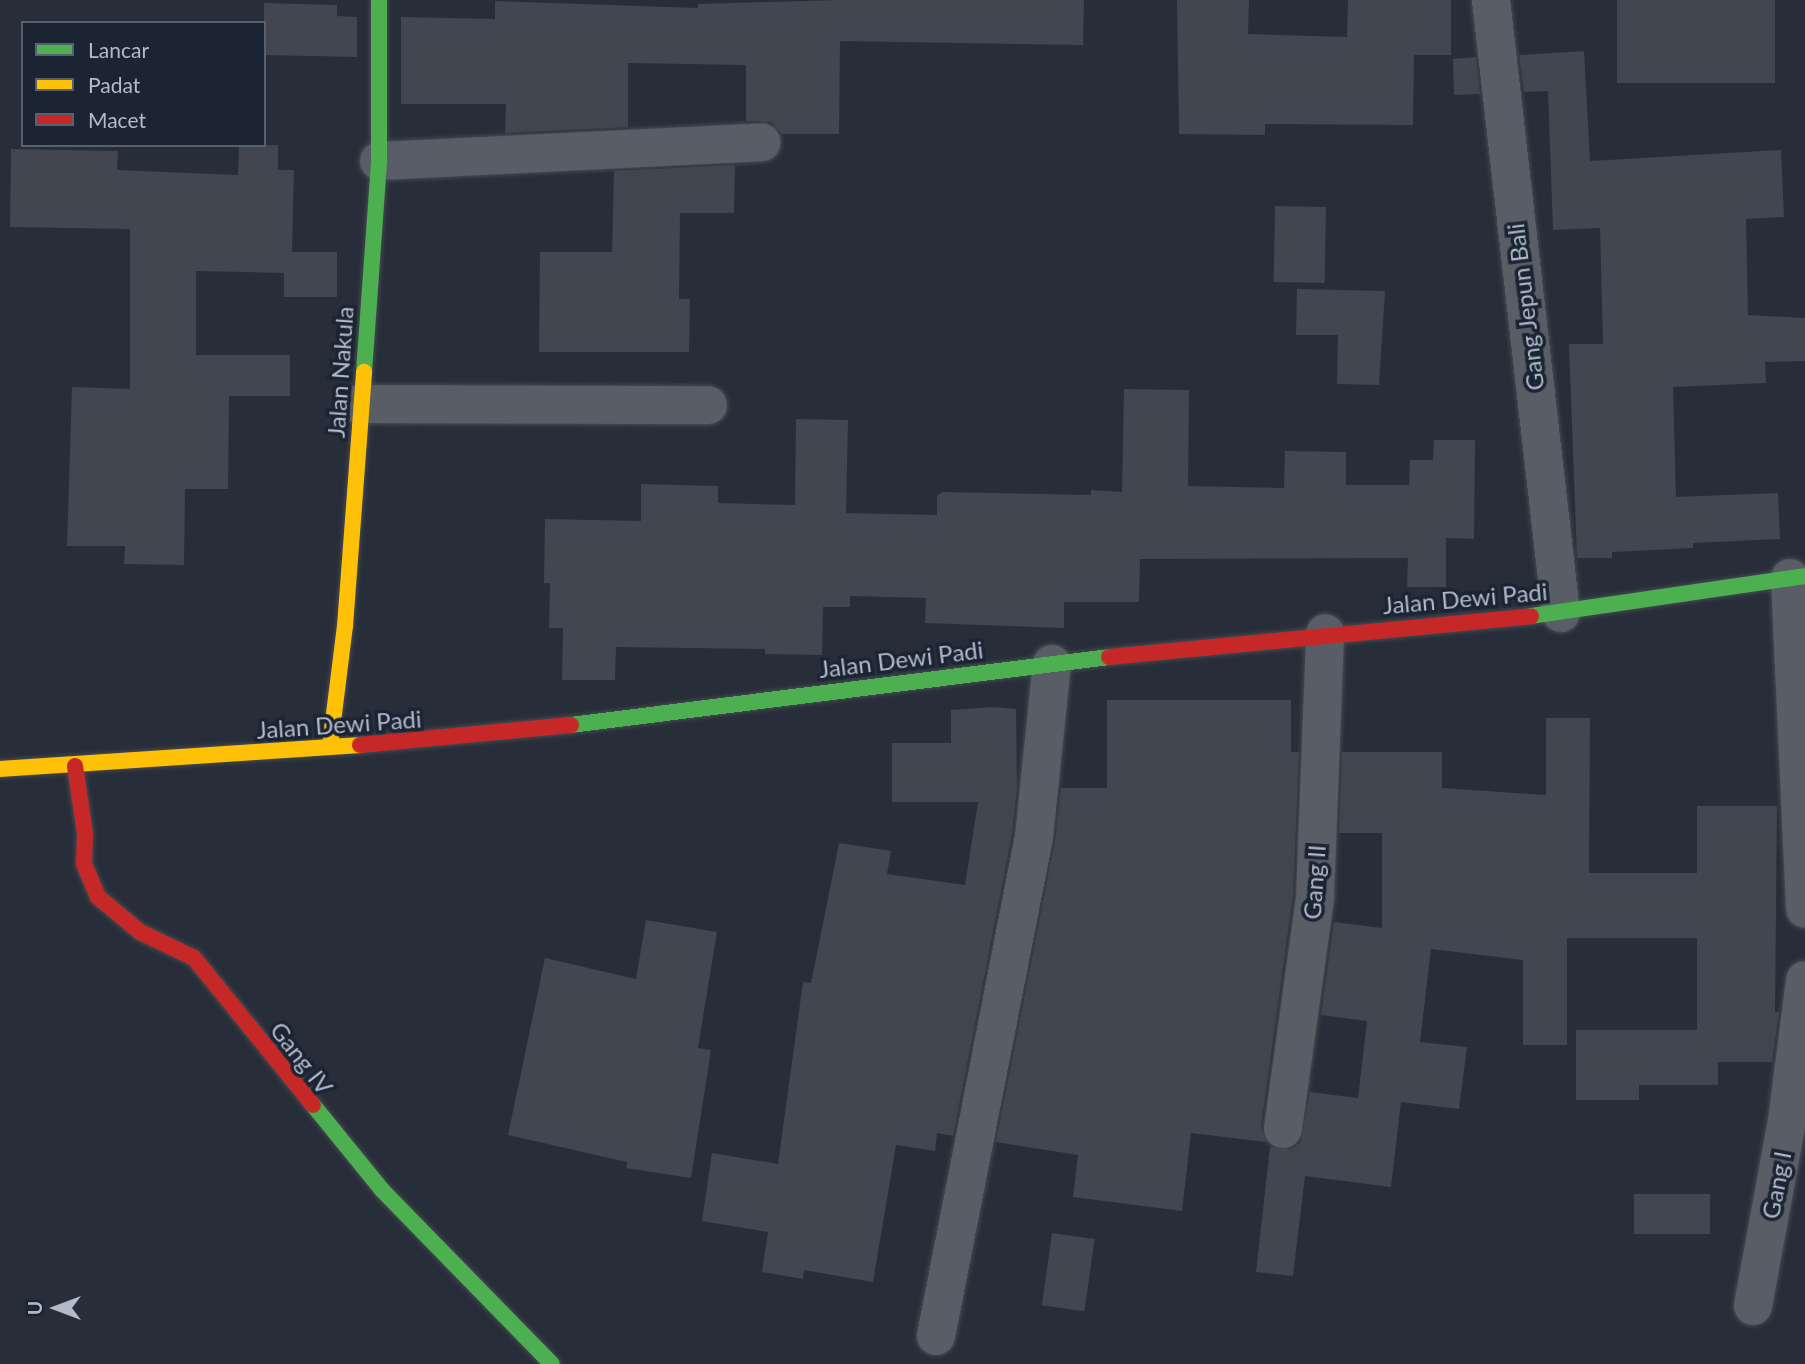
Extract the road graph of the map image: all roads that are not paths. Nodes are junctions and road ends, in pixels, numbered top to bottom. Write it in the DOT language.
graph roads {
  1 [pos="379,0"];
  2 [pos="1491,0"];
  3 [pos="762,142"];
  4 [pos="379,161"];
  5 [pos="358,404"];
  6 [pos="708,405"];
  7 [pos="1797,577"];
  8 [pos="1561,613"];
  9 [pos="1325,633"];
  10 [pos="1052,664"];
  11 [pos="330,746"];
  12 [pos="68,766"];
  13 [pos="0,769"];
  14 [pos="1805,909"];
  15 [pos="1805,980"];
  16 [pos="1283,1129"];
  17 [pos="1753,1306"];
  18 [pos="936,1336"];
  19 [pos="552,1364"];
  1 -- 4 [label="street, Jalan Nakula"];
  2 -- 8 [label="street, Gang Jepun Bali"];
  3 -- 4 [label="street"];
  4 -- 5 [label="street, Jalan Nakula"];
  5 -- 6 [label="street"];
  5 -- 11 [label="street, Jalan Nakula"];
  7 -- 8 [label="street, Jalan Dewi Padi"];
  7 -- 14 [label="street"];
  8 -- 9 [label="street, Jalan Dewi Padi"];
  9 -- 10 [label="street, Jalan Dewi Padi"];
  9 -- 16 [label="street, Gang II"];
  10 -- 11 [label="street, Jalan Dewi Padi"];
  10 -- 18 [label="street"];
  11 -- 12 [label="street, Jalan Dewi Padi"];
  12 -- 13 [label="street, Jalan Dewi Padi"];
  12 -- 19 [label="street, Gang IV"];
  15 -- 17 [label="street, Gang I"];
}
